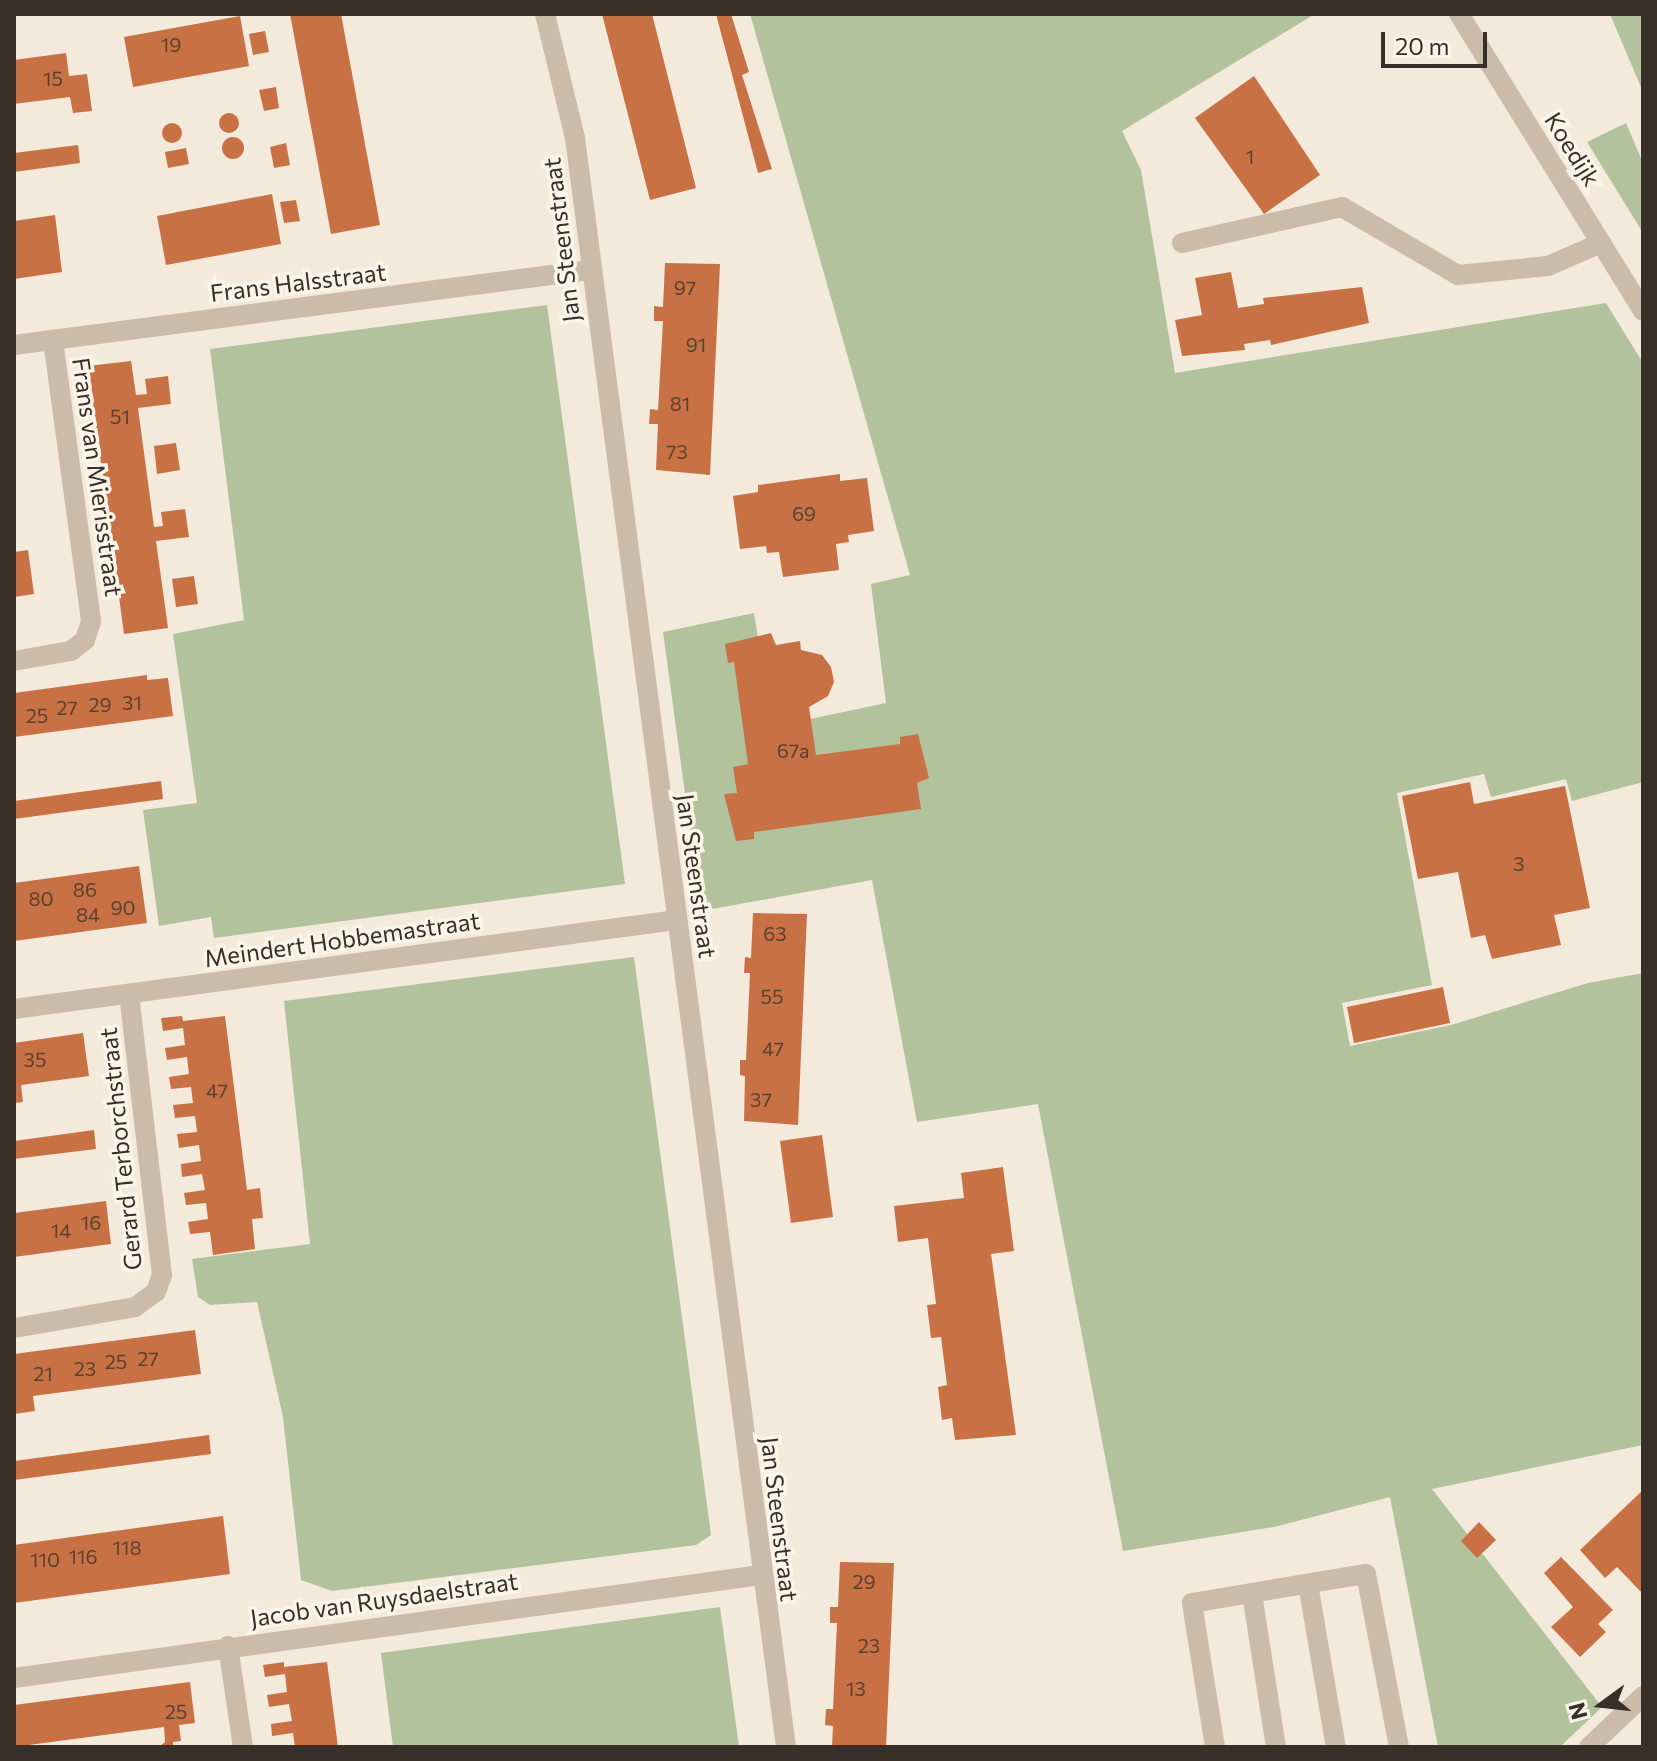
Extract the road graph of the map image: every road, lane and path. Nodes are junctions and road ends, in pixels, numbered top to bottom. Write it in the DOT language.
graph roads {
  1 [pos="545,14"];
  2 [pos="1459,14"];
  3 [pos="1182,243"];
  4 [pos="1601,243"];
  5 [pos="589,270"];
  6 [pos="1643,311"];
  7 [pos="53,340"];
  8 [pos="14,345"];
  9 [pos="14,661"];
  10 [pos="677,920"];
  11 [pos="129,994"];
  12 [pos="14,1009"];
  13 [pos="14,1328"];
  14 [pos="761,1575"];
  15 [pos="1308,1584"];
  16 [pos="1252,1594"];
  17 [pos="228,1646"];
  18 [pos="14,1678"];
  19 [pos="1643,1696"];
  20 [pos="243,1747"];
  21 [pos="786,1747"];
  22 [pos="1215,1747"];
  23 [pos="1276,1747"];
  24 [pos="1336,1747"];
  25 [pos="1399,1747"];
  26 [pos="1589,1747"];
  1 -- 5 [label="street, Jan Steenstraat"];
  2 -- 4 [label="street, Koedijk"];
  3 -- 4 [label="street"];
  4 -- 6 [label="street, Koedijk"];
  5 -- 7 [label="street, Frans Halsstraat"];
  5 -- 10 [label="street, Jan Steenstraat"];
  7 -- 8 [label="street, Frans Halsstraat"];
  7 -- 9 [label="street, Frans van Mierisstraat"];
  10 -- 11 [label="street, Meindert Hobbemastraat"];
  10 -- 14 [label="street, Jan Steenstraat"];
  11 -- 12 [label="street, Meindert Hobbemastraat"];
  11 -- 13 [label="street, Gerard Terborchstraat"];
  14 -- 17 [label="street, Jacob van Ruysdaelstraat"];
  14 -- 21 [label="street, Jan Steenstraat"];
  15 -- 16 [label="street"];
  15 -- 24 [label="street"];
  15 -- 25 [label="street"];
  16 -- 22 [label="street"];
  16 -- 23 [label="street"];
  17 -- 18 [label="street, Jacob van Ruysdaelstraat"];
  17 -- 20 [label="street"];
  19 -- 26 [label="street"];
}
